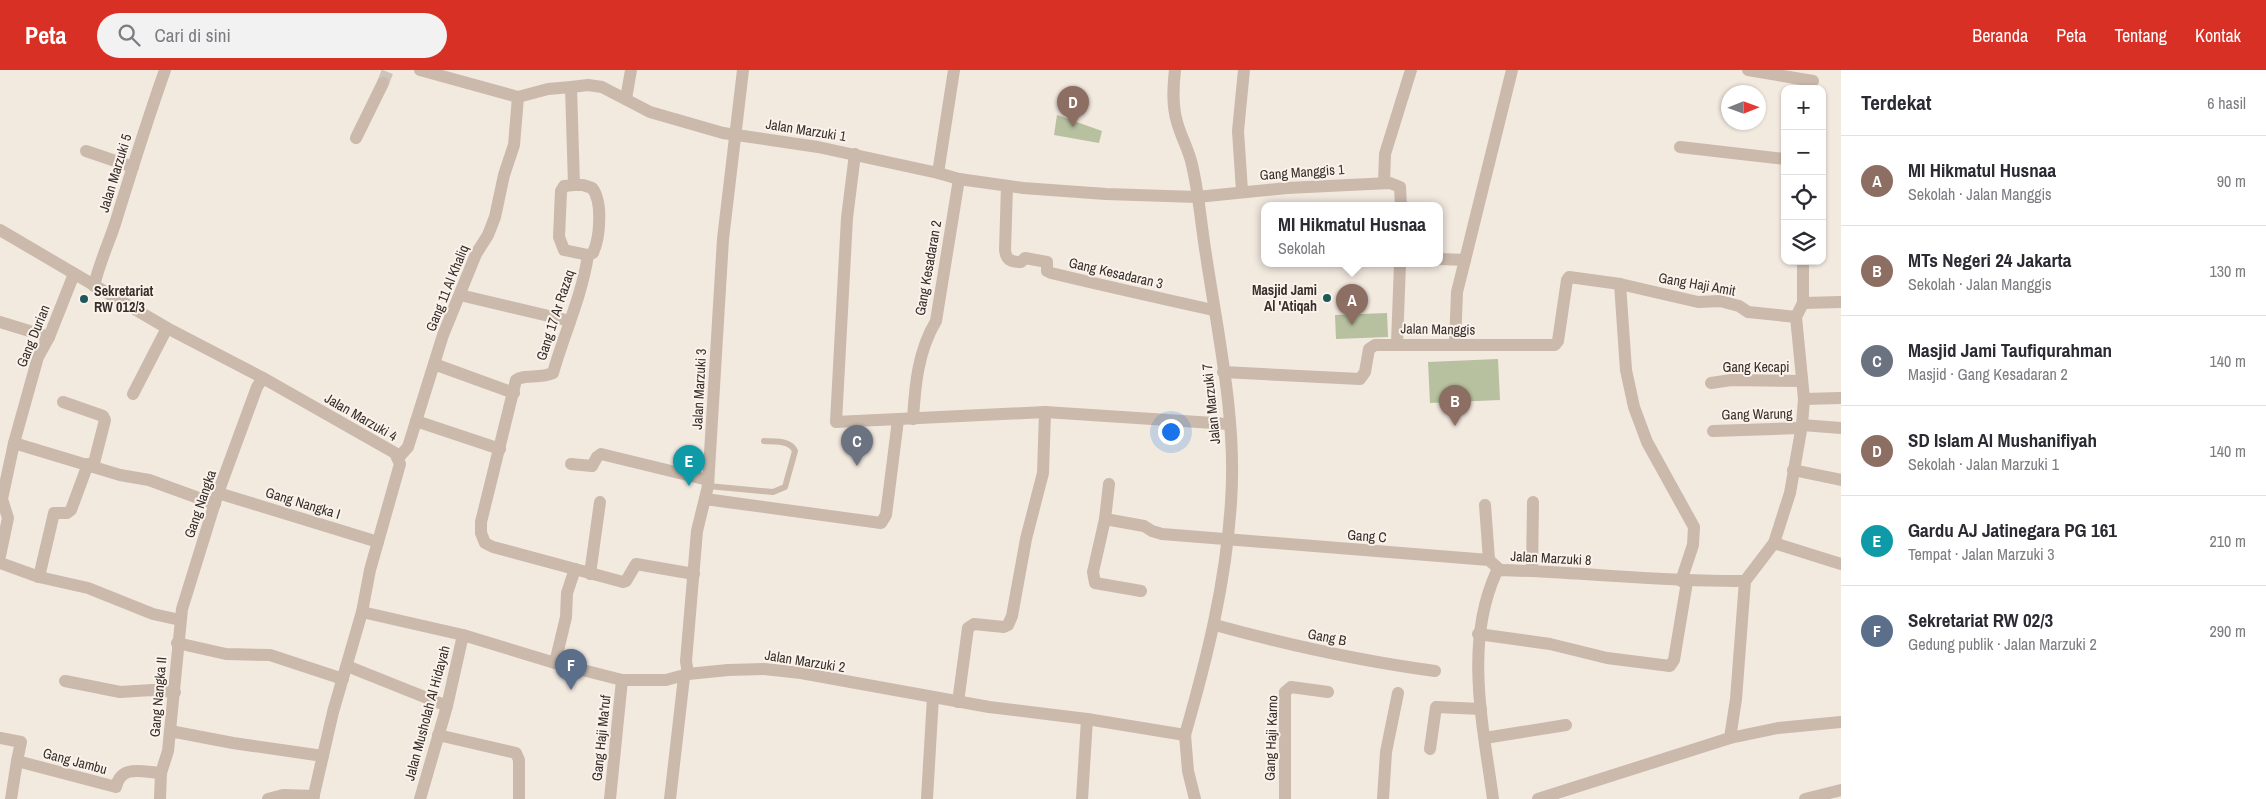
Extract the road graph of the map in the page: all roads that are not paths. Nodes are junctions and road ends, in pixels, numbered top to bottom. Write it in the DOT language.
graph roads {
  1 [pos="165,70"];
  2 [pos="420,70"];
  3 [pos="631,70"];
  4 [pos="743,70"];
  5 [pos="954,70"];
  6 [pos="1175,70"];
  7 [pos="1244,70"];
  8 [pos="1410,70"];
  9 [pos="1512,70"];
  10 [pos="1748,70"];
  11 [pos="462,76"];
  12 [pos="1813,80"];
  13 [pos="383,83"];
  14 [pos="571,86"];
  15 [pos="518,97"];
  16 [pos="626,99"];
  17 [pos="734,135"];
  18 [pos="356,138"];
  19 [pos="1680,147"];
  20 [pos="86,151"];
  21 [pos="854,158"];
  22 [pos="1781,159"];
  23 [pos="133,167"];
  24 [pos="938,172"];
  25 [pos="959,179"];
  26 [pos="1384,183"];
  27 [pos="574,185"];
  28 [pos="1007,186"];
  29 [pos="1242,191"];
  30 [pos="1197,196"];
  31 [pos="1401,200"];
  32 [pos="0,230"];
  33 [pos="588,255"];
  34 [pos="1443,259"];
  35 [pos="1465,260"];
  36 [pos="1803,265"];
  37 [pos="1400,267"];
  38 [pos="74,274"];
  39 [pos="1620,284"];
  40 [pos="94,286"];
  41 [pos="460,295"];
  42 [pos="1802,302"];
  43 [pos="1841,302"];
  44 [pos="1213,310"];
  45 [pos="1796,317"];
  46 [pos="570,321"];
  47 [pos="0,322"];
  48 [pos="167,328"];
  49 [pos="49,337"];
  50 [pos="1397,343"];
  51 [pos="1454,344"];
  52 [pos="434,364"];
  53 [pos="1223,372"];
  54 [pos="263,378"];
  55 [pos="1802,381"];
  56 [pos="1711,383"];
  57 [pos="514,393"];
  58 [pos="132,394"];
  59 [pos="1841,398"];
  60 [pos="1804,399"];
  61 [pos="62,402"];
  62 [pos="1045,412"];
  63 [pos="913,419"];
  64 [pos="898,420"];
  65 [pos="416,421"];
  66 [pos="1229,424"];
  67 [pos="1801,427"];
  68 [pos="1841,428"];
  69 [pos="1713,430"];
  70 [pos="764,441"];
  71 [pos="14,443"];
  72 [pos="500,449"];
  73 [pos="399,458"];
  74 [pos="571,464"];
  75 [pos="91,466"];
  76 [pos="1793,470"];
  77 [pos="1841,480"];
  78 [pos="708,483"];
  79 [pos="1109,484"];
  80 [pos="217,498"];
  81 [pos="705,499"];
  82 [pos="600,502"];
  83 [pos="1533,502"];
  84 [pos="1485,505"];
  85 [pos="1105,519"];
  86 [pos="1228,540"];
  87 [pos="378,542"];
  88 [pos="1774,543"];
  89 [pos="0,556"];
  90 [pos="1489,560"];
  91 [pos="0,563"];
  92 [pos="1841,564"];
  93 [pos="575,569"];
  94 [pos="1500,570"];
  95 [pos="1532,571"];
  96 [pos="590,574"];
  97 [pos="694,574"];
  98 [pos="39,577"];
  99 [pos="1684,581"];
  100 [pos="1745,581"];
  101 [pos="1141,591"];
  102 [pos="362,612"];
  103 [pos="180,620"];
  104 [pos="1215,625"];
  105 [pos="1478,634"];
  106 [pos="463,635"];
  107 [pos="178,643"];
  108 [pos="555,664"];
  109 [pos="1435,671"];
  110 [pos="345,673"];
  111 [pos="686,675"];
  112 [pos="622,680"];
  113 [pos="65,681"];
  114 [pos="174,692"];
  115 [pos="1328,692"];
  116 [pos="1398,693"];
  117 [pos="933,697"];
  118 [pos="958,702"];
  119 [pos="447,706"];
  120 [pos="1481,709"];
  121 [pos="1087,718"];
  122 [pos="1841,722"];
  123 [pos="1566,725"];
  124 [pos="170,731"];
  125 [pos="438,735"];
  126 [pos="1185,735"];
  127 [pos="0,738"];
  128 [pos="1485,738"];
  129 [pos="1730,738"];
  130 [pos="1430,749"];
  131 [pos="323,756"];
  132 [pos="17,761"];
  133 [pos="161,773"];
  134 [pos="1841,790"];
  135 [pos="115,793"];
  136 [pos="313,798"];
  137 [pos="927,798"];
  138 [pos="11,799"];
  139 [pos="160,799"];
  140 [pos="268,799"];
  141 [pos="420,799"];
  142 [pos="519,799"];
  143 [pos="610,799"];
  144 [pos="670,799"];
  145 [pos="1082,799"];
  146 [pos="1195,799"];
  147 [pos="1285,799"];
  148 [pos="1383,799"];
  149 [pos="1493,799"];
  150 [pos="1538,799"];
  151 [pos="1805,799"];
  1 -- 23 [label="street, Jalan Marzuki 5"];
  2 -- 11 [label="street, Jalan Marzuki 1"];
  3 -- 16 [label="street"];
  4 -- 17 [label="street, Jalan Marzuki 3"];
  5 -- 24 [label="street"];
  6 -- 30 [label="street, Jalan Marzuki 7"];
  7 -- 29 [label="street"];
  8 -- 26 [label="street"];
  9 -- 35 [label="street"];
  10 -- 12 [label="street"];
  11 -- 15 [label="street, Jalan Marzuki 1"];
  13 -- 18 [label="street"];
  14 -- 15 [label="street, Jalan Marzuki 1"];
  14 -- 16 [label="street, Jalan Marzuki 1"];
  14 -- 27 [label="street"];
  15 -- 41 [label="street, Gang 11 Al Khaliq"];
  16 -- 17 [label="street, Jalan Marzuki 1"];
  17 -- 21 [label="street, Jalan Marzuki 1"];
  17 -- 78 [label="street, Jalan Marzuki 3"];
  19 -- 22 [label="street"];
  20 -- 23 [label="street"];
  21 -- 24 [label="street, Jalan Marzuki 1"];
  21 -- 64 [label="street"];
  23 -- 40 [label="street, Jalan Marzuki 5"];
  24 -- 25 [label="street, Jalan Marzuki 1"];
  25 -- 28 [label="street, Jalan Marzuki 1"];
  25 -- 63 [label="street, Gang Kesadaran 2"];
  26 -- 29 [label="street, Gang Manggis 1"];
  26 -- 31 [label="street"];
  27 -- 33 [label="street"];
  27 -- 33 [label="street, Gang 17 Ar Razaq"];
  28 -- 30 [label="street, Jalan Marzuki 1"];
  28 -- 44 [label="street, Gang Kesadaran 3"];
  29 -- 30 [label="street, Gang Manggis 1"];
  30 -- 44 [label="street, Jalan Marzuki 7"];
  32 -- 38 [label="street, Jalan Marzuki 4"];
  33 -- 46 [label="street, Gang 17 Ar Razaq"];
  34 -- 35 [label="street"];
  35 -- 51 [label="street"];
  36 -- 42 [label="street"];
  37 -- 50 [label="street"];
  38 -- 40 [label="street, Jalan Marzuki 4"];
  38 -- 49 [label="street, Gang Durian"];
  39 -- 45 [label="street, Gang Haji Amit"];
  39 -- 51 [label="street, Jalan Manggis"];
  39 -- 99 [label="street"];
  40 -- 48 [label="street, Jalan Marzuki 4"];
  41 -- 46 [label="street"];
  41 -- 52 [label="street, Gang 11 Al Khaliq"];
  42 -- 43 [label="street"];
  42 -- 45 [label="street"];
  44 -- 53 [label="street, Jalan Marzuki 7"];
  45 -- 55 [label="street"];
  46 -- 57 [label="street, Gang 17 Ar Razaq"];
  47 -- 49 [label="street"];
  48 -- 54 [label="street, Jalan Marzuki 4"];
  48 -- 58 [label="street"];
  49 -- 71 [label="street, Gang Durian"];
  50 -- 51 [label="street, Jalan Manggis"];
  50 -- 53 [label="street, Jalan Manggis"];
  52 -- 57 [label="street"];
  52 -- 65 [label="street, Gang 11 Al Khaliq"];
  53 -- 66 [label="street, Jalan Marzuki 7"];
  54 -- 73 [label="street, Jalan Marzuki 4"];
  54 -- 80 [label="street, Gang Nangka"];
  55 -- 56 [label="street, Gang Kecapi"];
  55 -- 60 [label="street"];
  57 -- 72 [label="street, Gang 17 Ar Razaq"];
  59 -- 60 [label="street"];
  60 -- 67 [label="street"];
  61 -- 75 [label="street"];
  62 -- 63 [label="street"];
  62 -- 66 [label="street"];
  62 -- 118 [label="street"];
  63 -- 64 [label="street"];
  64 -- 81 [label="street"];
  65 -- 72 [label="street"];
  65 -- 73 [label="street, Gang 11 Al Khaliq"];
  66 -- 86 [label="street, Jalan Marzuki 7"];
  67 -- 68 [label="street, Gang Warung"];
  67 -- 69 [label="street, Gang Warung"];
  67 -- 76 [label="street"];
  70 -- 78 [label="lane"];
  71 -- 75 [label="street, Gang Nangka I"];
  71 -- 89 [label="street, Gang Durian"];
  72 -- 93 [label="street, Gang 17 Ar Razaq"];
  73 -- 87 [label="street, Jalan Marzuki 4"];
  74 -- 78 [label="street"];
  75 -- 80 [label="street, Gang Nangka I"];
  75 -- 98 [label="street"];
  76 -- 77 [label="street"];
  76 -- 88 [label="street"];
  78 -- 81 [label="street, Jalan Marzuki 3"];
  79 -- 85 [label="street"];
  80 -- 87 [label="street, Gang Nangka I"];
  80 -- 103 [label="street, Gang Nangka"];
  81 -- 97 [label="street, Jalan Marzuki 3"];
  82 -- 96 [label="street"];
  83 -- 95 [label="street"];
  84 -- 90 [label="street"];
  85 -- 86 [label="street, Gang C"];
  85 -- 101 [label="street"];
  86 -- 90 [label="street, Gang C"];
  86 -- 104 [label="street, Jalan Marzuki 7"];
  87 -- 102 [label="street, Jalan Marzuki 4"];
  88 -- 92 [label="street"];
  88 -- 100 [label="street"];
  90 -- 94 [label="street"];
  91 -- 98 [label="street"];
  93 -- 96 [label="street"];
  93 -- 108 [label="street"];
  94 -- 95 [label="street, Jalan Marzuki 8"];
  94 -- 105 [label="street, Jalan Marzuki 8"];
  95 -- 99 [label="street, Jalan Marzuki 8"];
  96 -- 97 [label="street"];
  97 -- 111 [label="street, Jalan Marzuki 3"];
  98 -- 103 [label="street"];
  99 -- 100 [label="street, Jalan Marzuki 8"];
  99 -- 105 [label="street"];
  100 -- 129 [label="street"];
  102 -- 106 [label="street, Jalan Marzuki 2"];
  102 -- 110 [label="street, Jalan Marzuki 4"];
  103 -- 107 [label="street, Gang Nangka"];
  104 -- 109 [label="street, Gang B"];
  104 -- 126 [label="street, Jalan Marzuki 7"];
  105 -- 120 [label="street, Jalan Marzuki 8"];
  106 -- 108 [label="street, Jalan Marzuki 2"];
  106 -- 119 [label="street, Jalan Musholah Al Hidayah"];
  107 -- 110 [label="street, Gang Nangka II"];
  107 -- 114 [label="street, Gang Nangka II"];
  108 -- 112 [label="street, Jalan Marzuki 2"];
  110 -- 119 [label="street, Gang Nangka II"];
  110 -- 131 [label="street, Jalan Marzuki 4"];
  111 -- 112 [label="street, Jalan Marzuki 2"];
  111 -- 117 [label="street, Jalan Marzuki 2"];
  111 -- 144 [label="street, Jalan Marzuki 3"];
  112 -- 143 [label="street, Gang Haji Ma'ruf"];
  113 -- 114 [label="street"];
  114 -- 124 [label="street, Gang Nangka II"];
  115 -- 147 [label="street, Gang Haji Karno"];
  116 -- 148 [label="street"];
  117 -- 118 [label="street, Jalan Marzuki 2"];
  117 -- 137 [label="street"];
  118 -- 121 [label="street, Jalan Marzuki 2"];
  119 -- 125 [label="street, Jalan Musholah Al Hidayah"];
  120 -- 128 [label="street, Jalan Marzuki 8"];
  120 -- 130 [label="street"];
  121 -- 126 [label="street, Jalan Marzuki 2"];
  121 -- 145 [label="street"];
  122 -- 129 [label="street"];
  123 -- 128 [label="street"];
  124 -- 131 [label="street"];
  124 -- 133 [label="street, Gang Nangka II"];
  125 -- 141 [label="street, Jalan Musholah Al Hidayah"];
  125 -- 142 [label="street"];
  126 -- 146 [label="street"];
  127 -- 132 [label="street"];
  128 -- 149 [label="street, Jalan Marzuki 8"];
  129 -- 150 [label="street"];
  131 -- 136 [label="street, Jalan Marzuki 4"];
  132 -- 135 [label="street, Gang Jambu"];
  132 -- 138 [label="street"];
  133 -- 135 [label="street, Gang Jambu"];
  133 -- 139 [label="street"];
  134 -- 151 [label="street"];
  136 -- 140 [label="street"];
}
